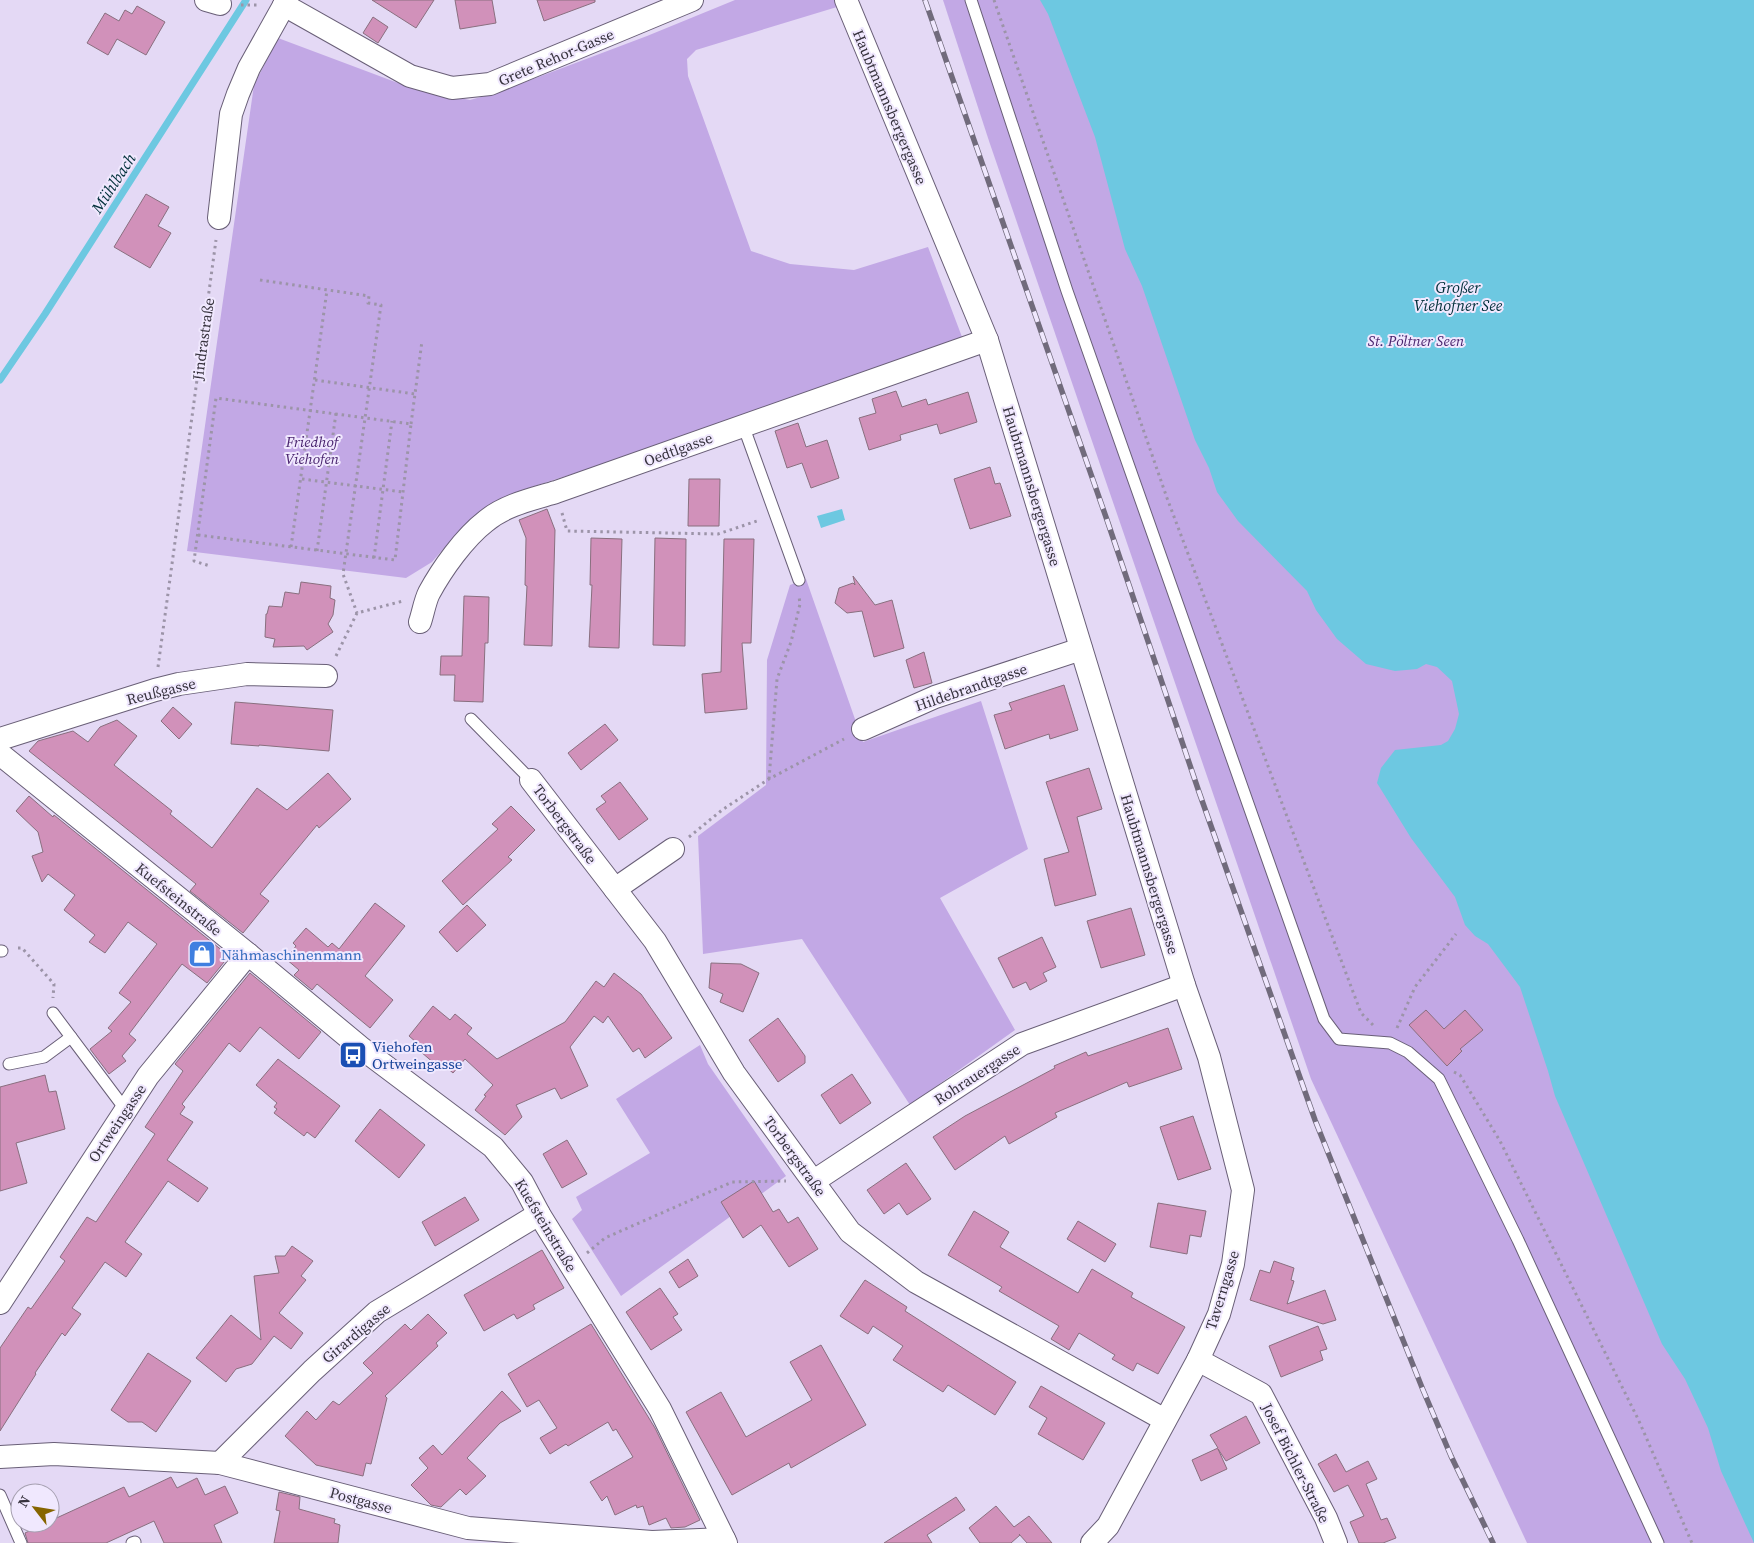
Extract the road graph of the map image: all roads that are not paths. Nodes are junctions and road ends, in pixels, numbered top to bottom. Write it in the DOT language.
graph roads {
  1 [pos="692,0"];
  2 [pos="846,0"];
  3 [pos="971,0"];
  4 [pos="286,3"];
  5 [pos="219,218"];
  6 [pos="987,340"];
  7 [pos="743,425"];
  8 [pos="799,580"];
  9 [pos="420,622"];
  10 [pos="1081,649"];
  11 [pos="326,676"];
  12 [pos="471,719"];
  13 [pos="864,729"];
  14 [pos="0,739"];
  15 [pos="0,754"];
  16 [pos="531,780"];
  17 [pos="673,849"];
  18 [pos="615,889"];
  19 [pos="248,954"];
  20 [pos="1184,985"];
  21 [pos="53,1013"];
  22 [pos="71,1037"];
  23 [pos="9,1064"];
  24 [pos="126,1109"];
  25 [pos="814,1181"];
  26 [pos="539,1214"];
  27 [pos="0,1303"];
  28 [pos="1198,1360"];
  29 [pos="1165,1420"];
  30 [pos="0,1457"];
  31 [pos="220,1463"];
  32 [pos="0,1495"];
  33 [pos="725,1541"];
  34 [pos="18,1542"];
  35 [pos="1092,1543"];
  36 [pos="1336,1543"];
  37 [pos="1658,1543"];
  1 -- 4 [label="street, Grete Rehor-Gasse"];
  2 -- 6 [label="street, Haubtmannsbergergasse"];
  3 -- 37 [label="lane"];
  4 -- 5 [label="street"];
  6 -- 7 [label="street, Oedtlgasse"];
  6 -- 10 [label="street, Haubtmannsbergergasse"];
  7 -- 8 [label="lane"];
  7 -- 9 [label="street, Oedtlgasse"];
  10 -- 13 [label="street, Hildebrandtgasse"];
  10 -- 20 [label="street, Haubtmannsbergergasse"];
  11 -- 14 [label="street, Reußgasse"];
  12 -- 16 [label="lane"];
  15 -- 19 [label="street, Kuefsteinstraße"];
  16 -- 18 [label="street, Torbergstraße"];
  17 -- 18 [label="street"];
  18 -- 25 [label="street, Torbergstraße"];
  19 -- 24 [label="street, Ortweingasse"];
  19 -- 26 [label="street, Kuefsteinstraße"];
  20 -- 25 [label="street, Rohrauergasse"];
  20 -- 28 [label="street, Taverngasse"];
  21 -- 22 [label="lane"];
  22 -- 23 [label="lane"];
  22 -- 24 [label="lane"];
  24 -- 27 [label="street, Ortweingasse"];
  25 -- 29 [label="street, Torbergstraße"];
  26 -- 31 [label="street, Girardigasse"];
  26 -- 33 [label="street, Kuefsteinstraße"];
  28 -- 29 [label="street, Taverngasse"];
  28 -- 36 [label="street, Josef Bichler-Straße"];
  29 -- 35 [label="street, Taverngasse"];
  30 -- 31 [label="street, Postgasse"];
  31 -- 33 [label="street, Postgasse"];
  32 -- 34 [label="lane"];
}
